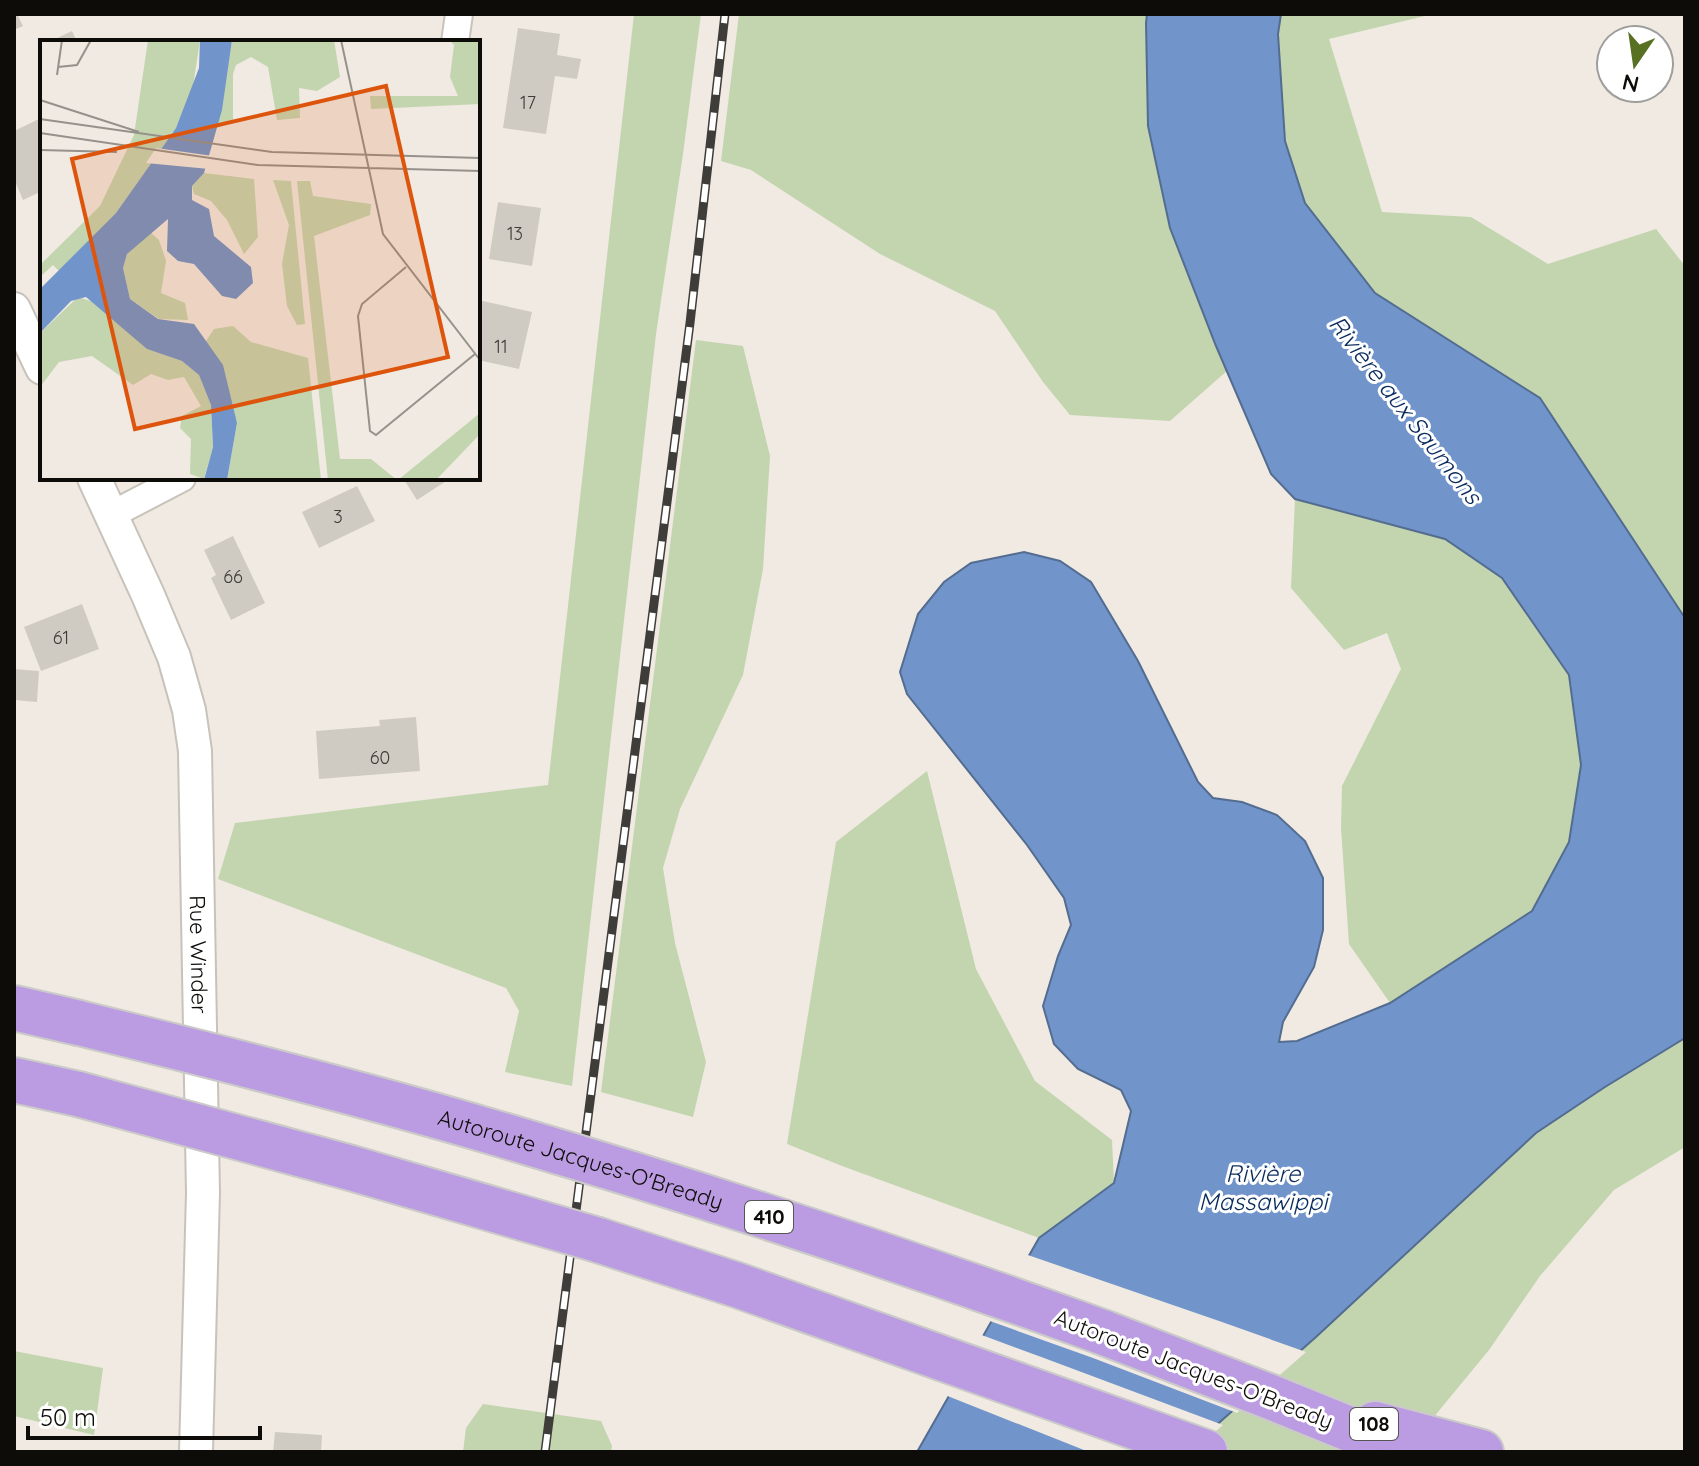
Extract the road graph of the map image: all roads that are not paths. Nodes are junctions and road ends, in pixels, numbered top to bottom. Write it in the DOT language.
graph roads {
  1 [pos="459,14"];
  2 [pos="455,40"];
  3 [pos="14,309"];
  4 [pos="40,364"];
  5 [pos="95,480"];
  6 [pos="178,480"];
  7 [pos="111,515"];
  8 [pos="14,1008"];
  9 [pos="14,1080"];
  10 [pos="1268,1396"];
  11 [pos="1202,1451"];
  12 [pos="196,1452"];
  13 [pos="1406,1452"];
  14 [pos="1481,1452"];
  1 -- 2 [label="street"];
  3 -- 4 [label="street"];
  5 -- 7 [label="street, Rue Winder"];
  6 -- 7 [label="street"];
  7 -- 12 [label="street, Rue Winder"];
  8 -- 10 [label="highway, Autoroute Jacques-O'Bready / 410, bridge"];
  9 -- 11 [label="highway, bridge"];
  10 -- 13 [label="highway, Autoroute Jacques-O'Bready / 410"];
  10 -- 14 [label="highway, 108"];
}
